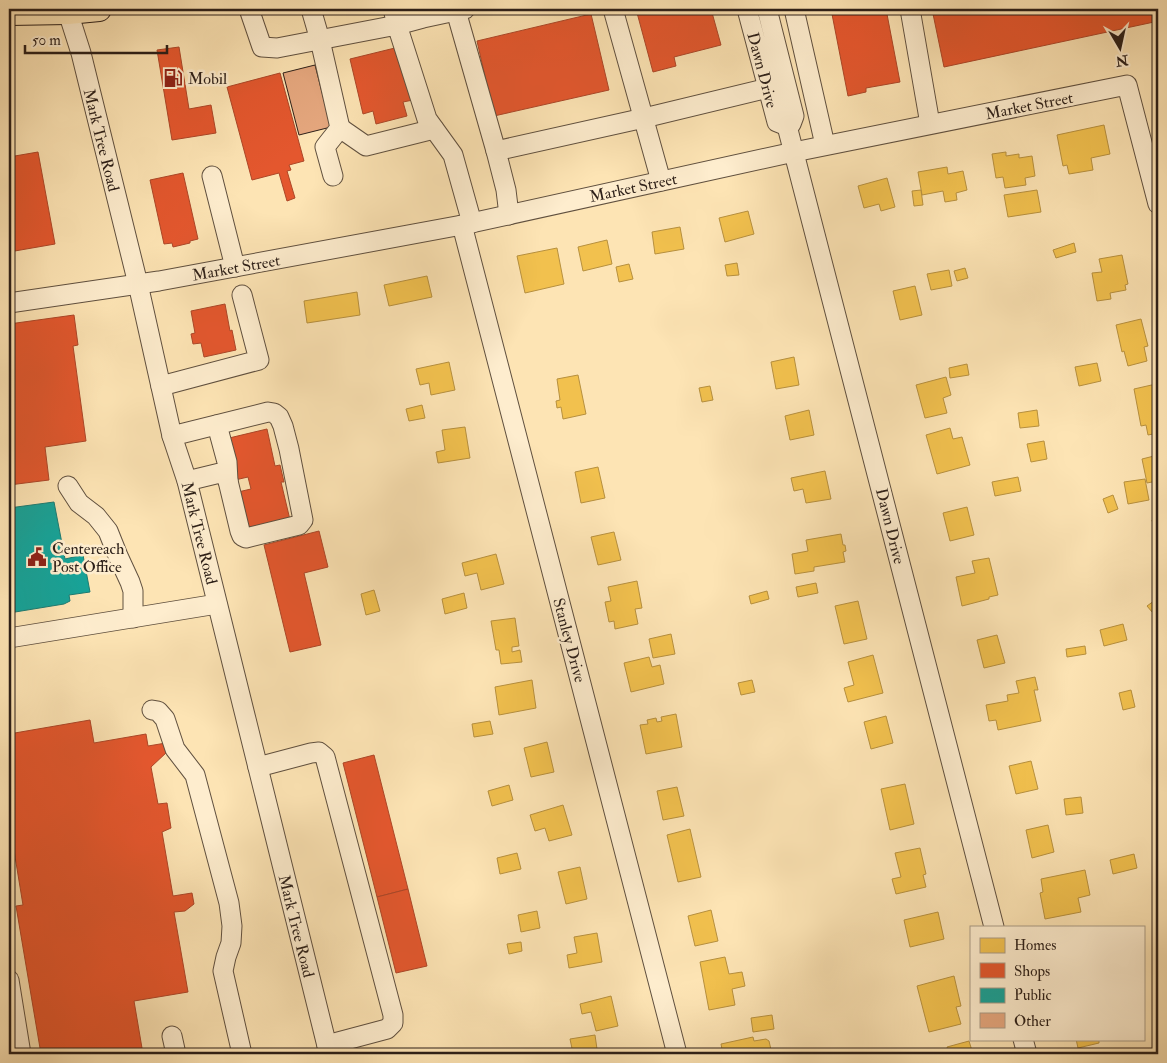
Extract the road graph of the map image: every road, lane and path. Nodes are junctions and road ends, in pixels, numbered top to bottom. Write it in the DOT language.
graph roads {
  1 [pos="98,9"];
  2 [pos="249,9"];
  3 [pos="311,9"];
  4 [pos="613,9"];
  5 [pos="747,9"];
  6 [pos="767,9"];
  7 [pos="794,9"];
  8 [pos="910,9"];
  9 [pos="460,10"];
  10 [pos="68,11"];
  11 [pos="9,13"];
  12 [pos="395,17"];
  13 [pos="320,40"];
  14 [pos="768,88"];
  15 [pos="644,118"];
  16 [pos="930,124"];
  17 [pos="787,126"];
  18 [pos="340,128"];
  19 [pos="434,129"];
  20 [pos="826,145"];
  21 [pos="496,151"];
  22 [pos="794,152"];
  23 [pos="212,176"];
  24 [pos="334,176"];
  25 [pos="661,181"];
  26 [pos="1158,204"];
  27 [pos="509,215"];
  28 [pos="467,224"];
  29 [pos="235,267"];
  30 [pos="138,284"];
  31 [pos="242,295"];
  32 [pos="9,303"];
  33 [pos="161,386"];
  34 [pos="217,425"];
  35 [pos="172,436"];
  36 [pos="187,481"];
  37 [pos="228,481"];
  38 [pos="68,486"];
  39 [pos="217,604"];
  40 [pos="133,618"];
  41 [pos="9,638"];
  42 [pos="152,710"];
  43 [pos="258,767"];
  44 [pos="994,926"];
  45 [pos="9,980"];
  46 [pos="172,1036"];
  47 [pos="1023,1040"];
  48 [pos="328,1050"];
  49 [pos="21,1054"];
  50 [pos="176,1054"];
  51 [pos="242,1054"];
  52 [pos="677,1054"];
  53 [pos="1027,1054"];
  1 -- 10 [label="main road"];
  2 -- 13 [label="street"];
  3 -- 13 [label="street"];
  4 -- 15 [label="street"];
  5 -- 14 [label="street, Dawn Drive"];
  6 -- 17 [label="street, Dawn Drive"];
  7 -- 20 [label="street"];
  8 -- 16 [label="street"];
  9 -- 12 [label="street"];
  9 -- 21 [label="street"];
  10 -- 11 [label="main road"];
  10 -- 30 [label="street, Mark Tree Road"];
  12 -- 13 [label="street"];
  12 -- 19 [label="street, Stanley Drive"];
  13 -- 18 [label="street"];
  14 -- 15 [label="street"];
  14 -- 17 [label="street, Dawn Drive"];
  15 -- 21 [label="street"];
  15 -- 25 [label="street"];
  16 -- 20 [label="street, Market Street"];
  16 -- 26 [label="street, Market Street"];
  17 -- 22 [label="street, Dawn Drive"];
  18 -- 19 [label="street"];
  18 -- 24 [label="street"];
  19 -- 28 [label="street, Stanley Drive"];
  20 -- 22 [label="street, Market Street"];
  21 -- 27 [label="street"];
  22 -- 25 [label="street, Market Street"];
  22 -- 44 [label="street, Dawn Drive"];
  23 -- 29 [label="street"];
  25 -- 27 [label="street, Market Street"];
  27 -- 28 [label="street, Market Street"];
  28 -- 29 [label="street, Market Street"];
  28 -- 52 [label="street, Stanley Drive"];
  29 -- 30 [label="street, Market Street"];
  30 -- 32 [label="street, Market Street"];
  30 -- 33 [label="street, Mark Tree Road"];
  31 -- 33 [label="street"];
  33 -- 35 [label="street, Mark Tree Road"];
  34 -- 35 [label="street"];
  34 -- 37 [label="street"];
  34 -- 37 [label="street"];
  35 -- 36 [label="street, Mark Tree Road"];
  36 -- 37 [label="street"];
  36 -- 39 [label="street, Mark Tree Road"];
  38 -- 40 [label="street"];
  39 -- 40 [label="street"];
  39 -- 43 [label="street, Mark Tree Road"];
  40 -- 41 [label="street"];
  42 -- 51 [label="street"];
  43 -- 48 [label="street, Mark Tree Road"];
  43 -- 48 [label="street"];
  45 -- 49 [label="street"];
  46 -- 50 [label="street"];
  47 -- 53 [label="street"];
}
